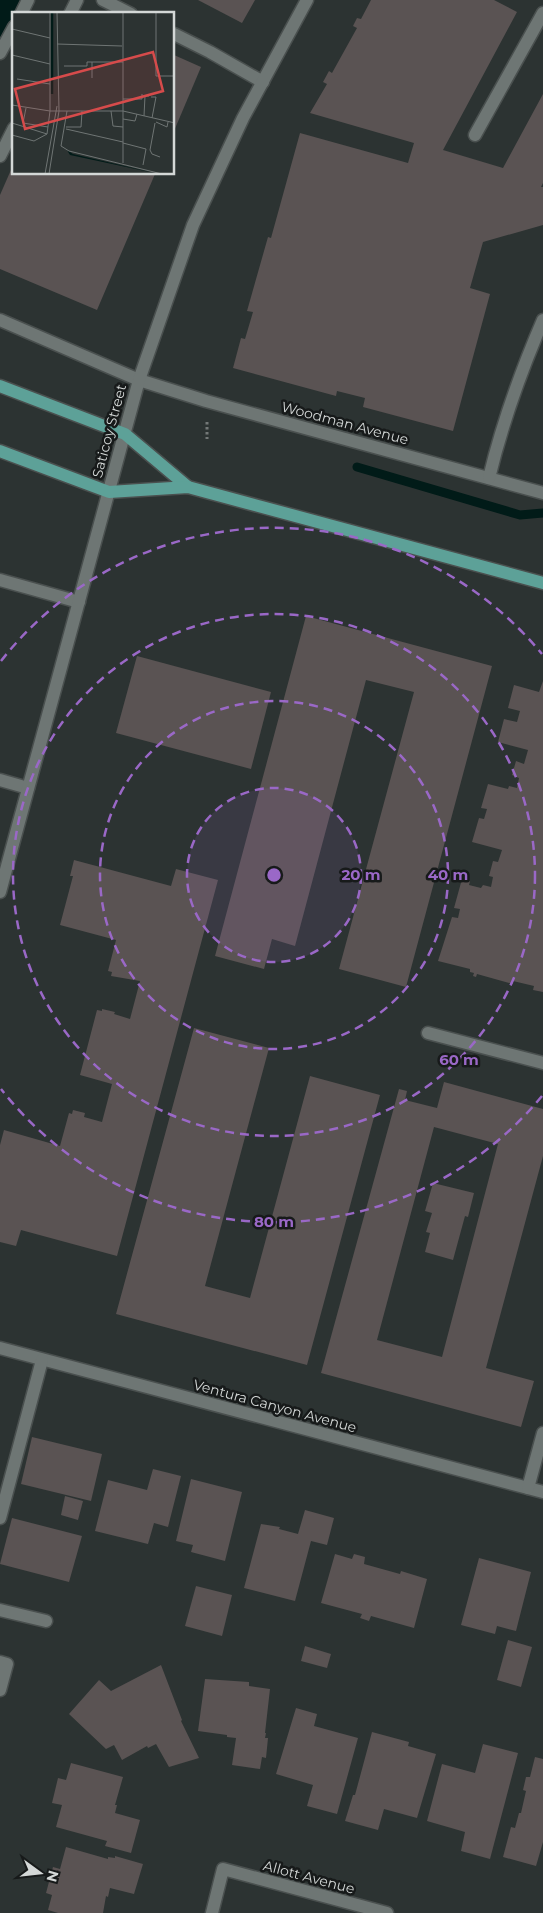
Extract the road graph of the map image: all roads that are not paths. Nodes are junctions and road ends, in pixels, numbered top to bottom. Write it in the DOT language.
graph roads {
  1 [pos="28,0"];
  2 [pos="77,0"];
  3 [pos="103,0"];
  4 [pos="307,0"];
  5 [pos="22,12"];
  6 [pos="71,12"];
  7 [pos="127,12"];
  8 [pos="543,13"];
  9 [pos="12,31"];
  10 [pos="175,34"];
  11 [pos="0,52"];
  12 [pos="262,82"];
  13 [pos="12,132"];
  14 [pos="475,135"];
  15 [pos="0,156"];
  16 [pos="0,320"];
  17 [pos="543,320"];
  18 [pos="139,380"];
  19 [pos="0,386"];
  20 [pos="125,434"];
  21 [pos="0,452"];
  22 [pos="489,478"];
  23 [pos="188,487"];
  24 [pos="109,492"];
  25 [pos="543,492"];
  26 [pos="0,580"];
  27 [pos="543,583"];
  28 [pos="79,602"];
  29 [pos="0,780"];
  30 [pos="28,788"];
  31 [pos="0,892"];
  32 [pos="428,1033"];
  33 [pos="543,1063"];
  34 [pos="0,1348"];
  35 [pos="42,1360"];
  36 [pos="543,1434"];
  37 [pos="528,1488"];
  38 [pos="543,1492"];
  39 [pos="0,1518"];
  40 [pos="0,1610"];
  41 [pos="46,1621"];
  42 [pos="0,1662"];
  43 [pos="0,1690"];
  44 [pos="212,1913"];
  45 [pos="387,1913"];
  1 -- 5 [label="street"];
  2 -- 6 [label="street"];
  3 -- 7 [label="street"];
  4 -- 12 [label="street, Saticoy Street"];
  8 -- 14 [label="street"];
  9 -- 11 [label="street"];
  10 -- 12 [label="street"];
  12 -- 18 [label="street, Saticoy Street"];
  13 -- 15 [label="street"];
  16 -- 18 [label="street, Woodman Avenue"];
  17 -- 22 [label="street"];
  18 -- 20 [label="street, Saticoy Street"];
  18 -- 22 [label="street, Woodman Avenue"];
  19 -- 20 [label="main road"];
  20 -- 23 [label="main road"];
  20 -- 24 [label="street, Saticoy Street"];
  21 -- 24 [label="main road"];
  22 -- 25 [label="street, Woodman Avenue"];
  23 -- 24 [label="main road"];
  23 -- 27 [label="main road"];
  24 -- 28 [label="street, Saticoy Street"];
  26 -- 28 [label="street"];
  28 -- 30 [label="street, Saticoy Street"];
  29 -- 30 [label="street"];
  30 -- 31 [label="street, Saticoy Street"];
  32 -- 33 [label="street"];
  34 -- 35 [label="street, Ventura Canyon Avenue"];
  35 -- 37 [label="street, Ventura Canyon Avenue"];
  35 -- 39 [label="street"];
  36 -- 37 [label="street"];
  37 -- 38 [label="street, Ventura Canyon Avenue"];
  40 -- 41 [label="street"];
  42 -- 43 [label="street"];
  44 -- 45 [label="street, Allott Avenue"];
}
